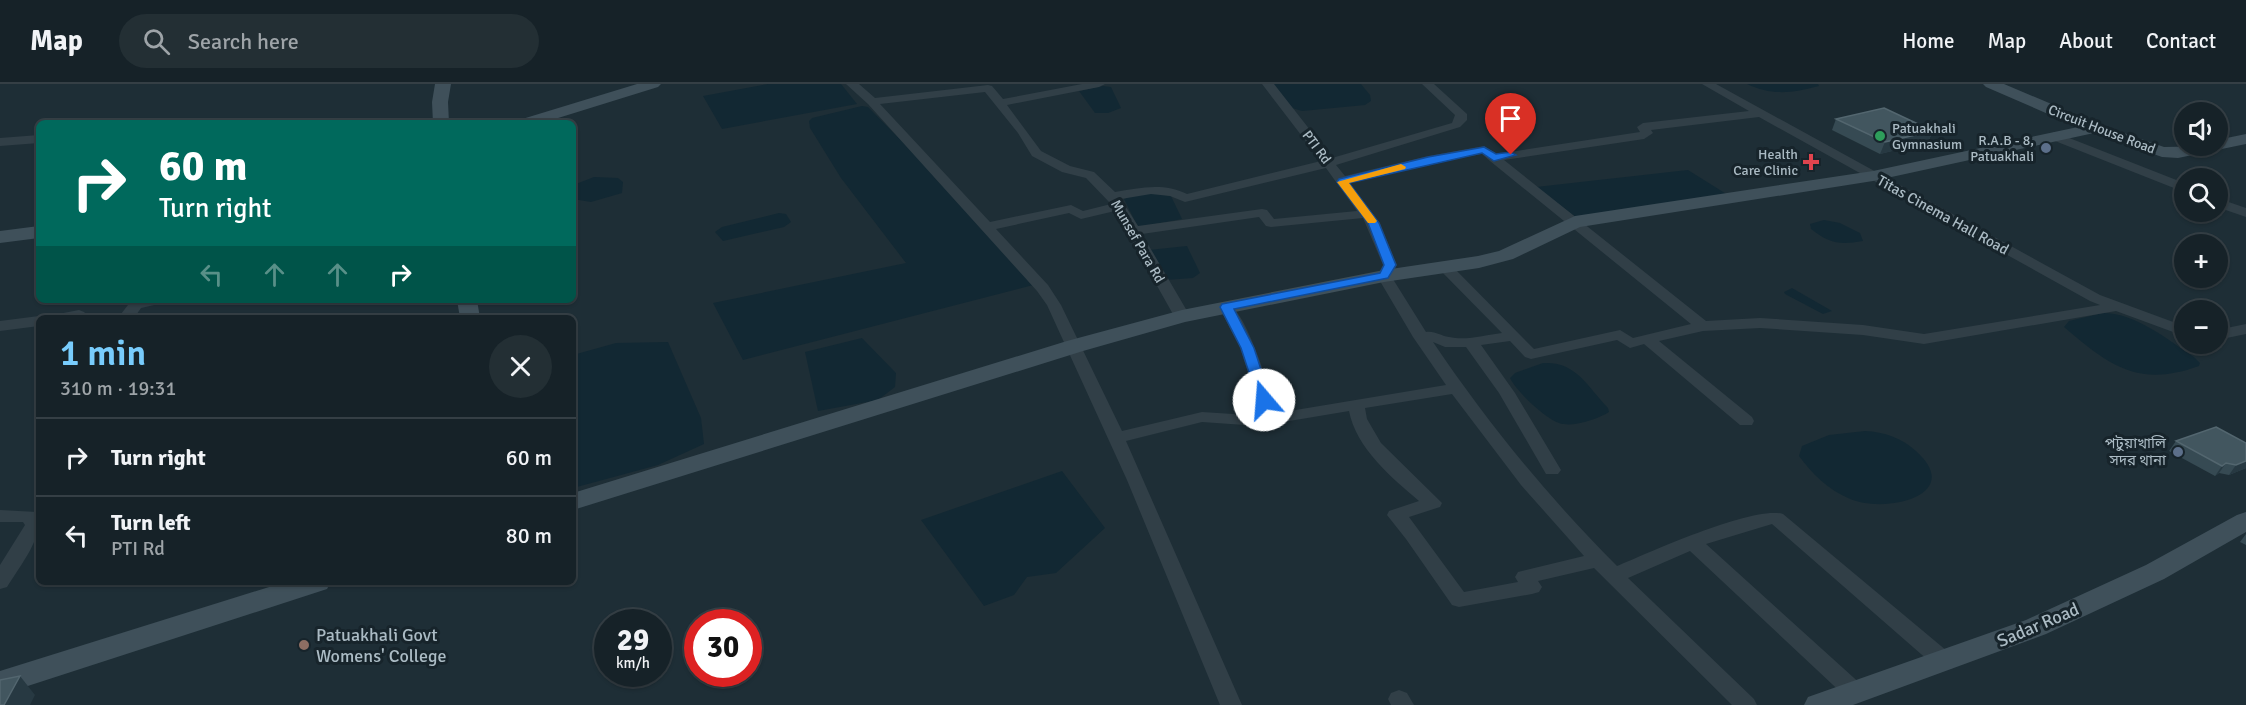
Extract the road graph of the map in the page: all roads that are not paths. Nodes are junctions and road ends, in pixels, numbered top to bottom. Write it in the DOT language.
graph roads {
  1 [pos="443,84"];
  2 [pos="653,84"];
  3 [pos="852,84"];
  4 [pos="1100,84"];
  5 [pos="1268,84"];
  6 [pos="1428,84"];
  7 [pos="1708,84"];
  8 [pos="1991,84"];
  9 [pos="872,102"];
  10 [pos="1000,103"];
  11 [pos="1763,113"];
  12 [pos="441,120"];
  13 [pos="535,120"];
  14 [pos="2095,128"];
  15 [pos="2054,136"];
  16 [pos="36,138"];
  17 [pos="2246,140"];
  18 [pos="0,142"];
  19 [pos="2228,143"];
  20 [pos="2174,153"];
  21 [pos="1494,158"];
  22 [pos="1329,163"];
  23 [pos="1873,176"];
  24 [pos="1342,182"];
  25 [pos="2174,185"];
  26 [pos="1115,201"];
  27 [pos="2228,206"];
  28 [pos="2246,213"];
  29 [pos="1366,214"];
  30 [pos="1575,222"];
  31 [pos="985,227"];
  32 [pos="1132,231"];
  33 [pos="36,233"];
  34 [pos="4,238"];
  35 [pos="1446,268"];
  36 [pos="1384,276"];
  37 [pos="142,303"];
  38 [pos="2119,306"];
  39 [pos="1226,307"];
  40 [pos="128,315"];
  41 [pos="1182,316"];
  42 [pos="36,321"];
  43 [pos="0,326"];
  44 [pos="1703,326"];
  45 [pos="2174,327"];
  46 [pos="2246,329"];
  47 [pos="2228,333"];
  48 [pos="1513,336"];
  49 [pos="1421,337"];
  50 [pos="1647,339"];
  51 [pos="1471,342"];
  52 [pos="1076,346"];
  53 [pos="1456,388"];
  54 [pos="1356,405"];
  55 [pos="1258,421"];
  56 [pos="1746,421"];
  57 [pos="1117,438"];
  58 [pos="1552,470"];
  59 [pos="576,501"];
  60 [pos="0,516"];
  61 [pos="2246,521"];
  62 [pos="1692,542"];
  63 [pos="1598,560"];
  64 [pos="1613,576"];
  65 [pos="0,582"];
  66 [pos="308,585"];
  67 [pos="1945,662"];
  68 [pos="0,683"];
  69 [pos="1856,693"];
  70 [pos="1231,705"];
  71 [pos="1746,705"];
  72 [pos="1819,705"];
  1 -- 12 [label="street"];
  2 -- 13 [label="street"];
  3 -- 9 [label="street"];
  4 -- 10 [label="street"];
  5 -- 22 [label="street, PTI Rd"];
  6 -- 22 [label="street"];
  7 -- 11 [label="street, Titas Cinema Hall Road"];
  8 -- 14 [label="street, Circuit House Road"];
  9 -- 10 [label="street, Munsef Para Rd"];
  9 -- 31 [label="street"];
  10 -- 26 [label="street, Munsef Para Rd"];
  11 -- 21 [label="street"];
  11 -- 23 [label="street, Titas Cinema Hall Road"];
  14 -- 15 [label="street"];
  14 -- 20 [label="street, Circuit House Road"];
  15 -- 23 [label="street"];
  15 -- 25 [label="street"];
  16 -- 18 [label="street"];
  17 -- 19 [label="street, Circuit House Road"];
  21 -- 24 [label="street"];
  21 -- 30 [label="street"];
  22 -- 24 [label="street, PTI Rd"];
  22 -- 26 [label="street"];
  23 -- 30 [label="street"];
  23 -- 38 [label="street, Titas Cinema Hall Road"];
  24 -- 29 [label="street, PTI Rd"];
  26 -- 31 [label="street"];
  26 -- 32 [label="street, Munsef Para Rd"];
  27 -- 28 [label="street"];
  29 -- 32 [label="street"];
  29 -- 36 [label="street, PTI Rd"];
  30 -- 35 [label="street"];
  30 -- 44 [label="street"];
  31 -- 52 [label="street"];
  32 -- 41 [label="street, Munsef Para Rd"];
  33 -- 34 [label="street"];
  35 -- 36 [label="street"];
  35 -- 48 [label="street"];
  36 -- 39 [label="street"];
  36 -- 49 [label="street"];
  37 -- 40 [label="street"];
  38 -- 44 [label="street"];
  38 -- 45 [label="street, Titas Cinema Hall Road"];
  39 -- 41 [label="street"];
  39 -- 55 [label="street"];
  41 -- 52 [label="street"];
  42 -- 43 [label="street"];
  44 -- 50 [label="street"];
  46 -- 47 [label="street"];
  48 -- 50 [label="street"];
  48 -- 51 [label="street"];
  49 -- 51 [label="street"];
  49 -- 53 [label="street"];
  50 -- 56 [label="street"];
  51 -- 58 [label="street"];
  52 -- 57 [label="street"];
  52 -- 59 [label="street"];
  53 -- 54 [label="street"];
  53 -- 63 [label="street"];
  54 -- 55 [label="street"];
  54 -- 63 [label="street"];
  55 -- 57 [label="street"];
  57 -- 70 [label="street"];
  60 -- 65 [label="street"];
  61 -- 67 [label="street, Sadar Road"];
  62 -- 64 [label="street"];
  62 -- 67 [label="street"];
  62 -- 69 [label="street"];
  63 -- 64 [label="street"];
  64 -- 71 [label="street"];
  66 -- 68 [label="street"];
  67 -- 69 [label="street, Sadar Road"];
  69 -- 72 [label="street, Sadar Road"];
}
